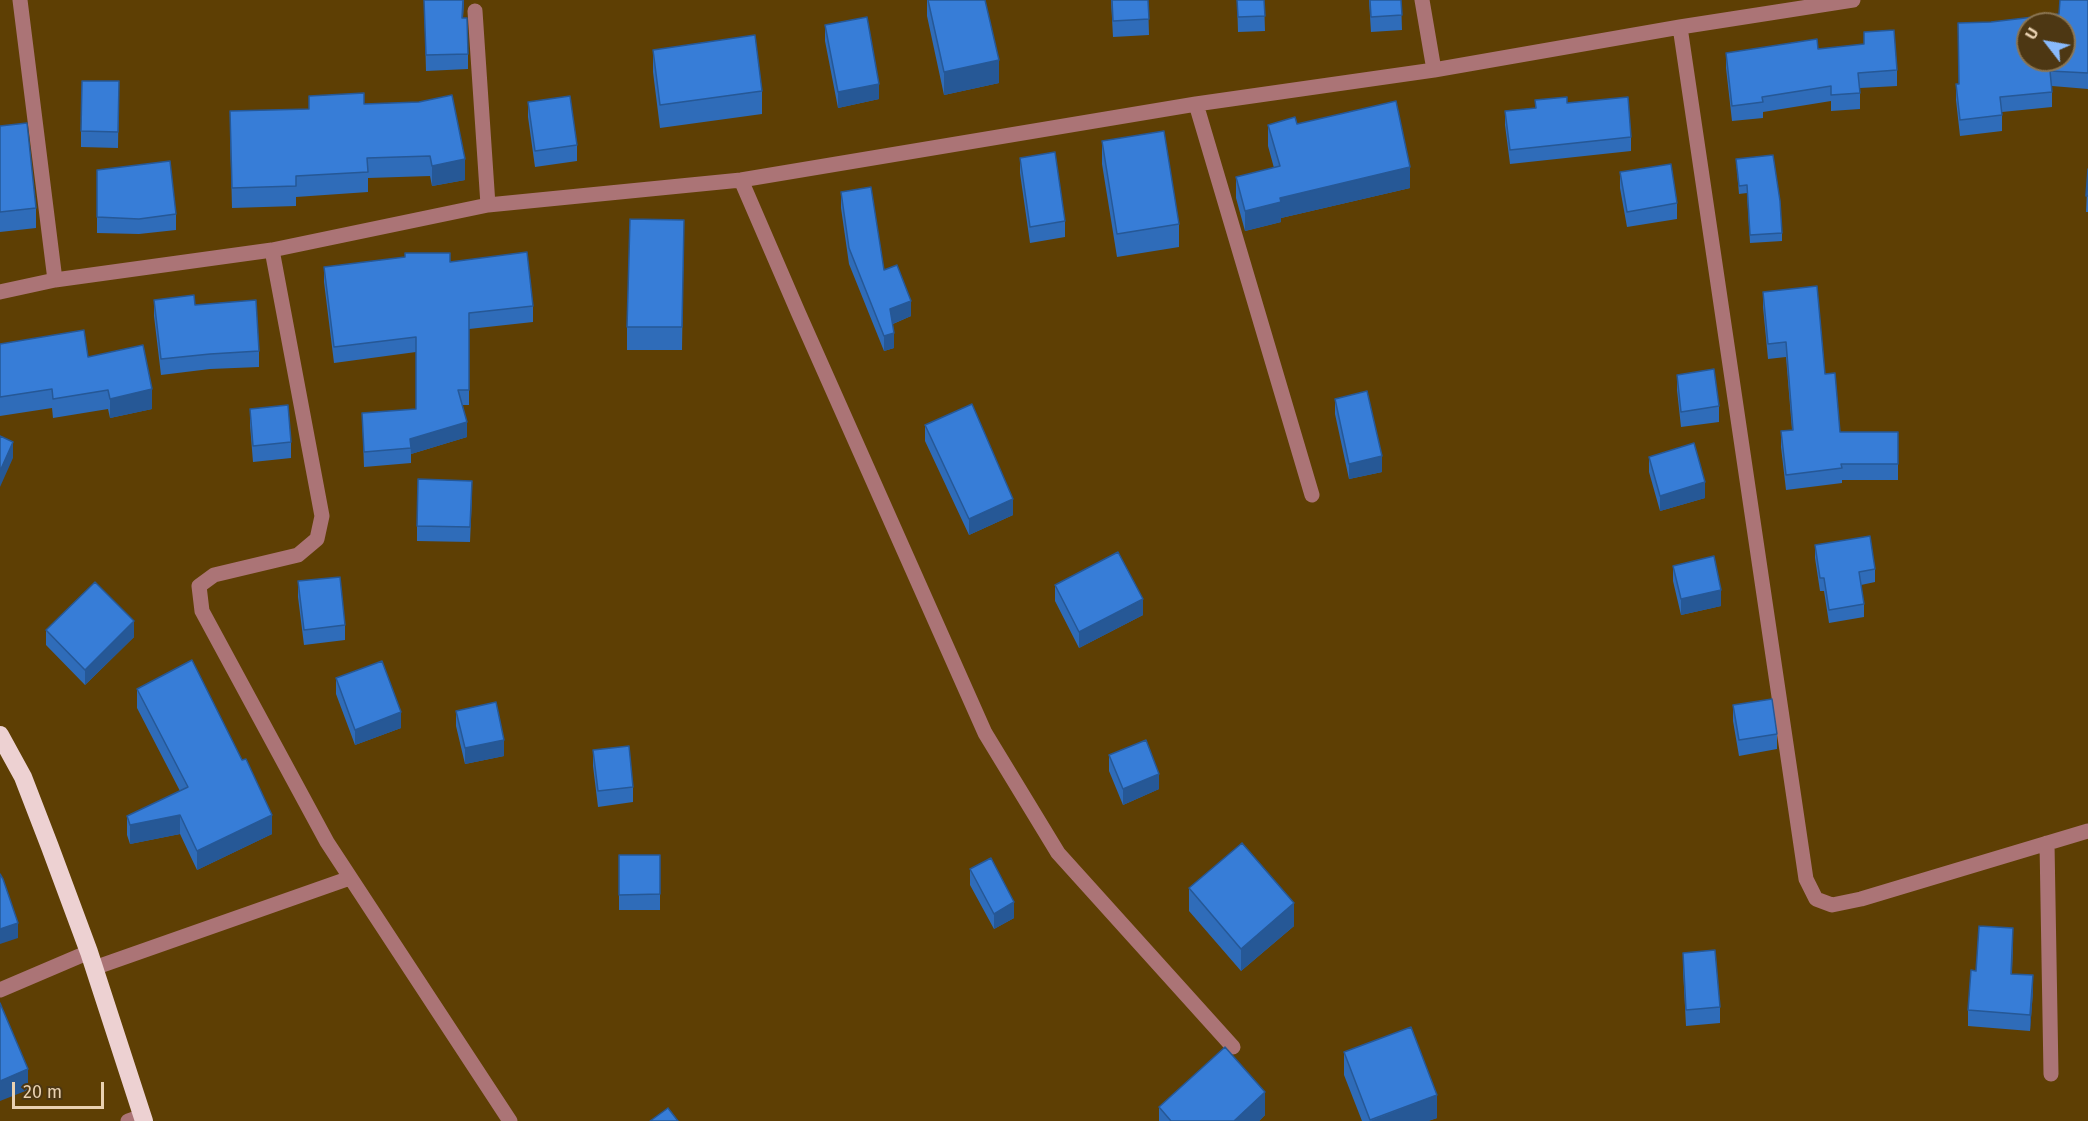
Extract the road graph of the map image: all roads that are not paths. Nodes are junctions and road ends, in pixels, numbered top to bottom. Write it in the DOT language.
graph roads {
  1 [pos="20,0"];
  2 [pos="1422,0"];
  3 [pos="1853,0"];
  4 [pos="475,11"];
  5 [pos="1680,27"];
  6 [pos="1434,70"];
  7 [pos="1196,104"];
  8 [pos="741,180"];
  9 [pos="488,205"];
  10 [pos="272,250"];
  11 [pos="55,280"];
  12 [pos="0,292"];
  13 [pos="1312,495"];
  14 [pos="0,735"];
  15 [pos="2088,831"];
  16 [pos="2048,843"];
  17 [pos="350,878"];
  18 [pos="91,960"];
  19 [pos="0,990"];
  20 [pos="1233,1047"];
  21 [pos="2051,1074"];
  22 [pos="138,1119"];
  23 [pos="510,1121"];
  1 -- 11 [label="street"];
  2 -- 6 [label="street"];
  3 -- 5 [label="street"];
  4 -- 9 [label="street"];
  5 -- 6 [label="street"];
  5 -- 16 [label="street"];
  6 -- 7 [label="street"];
  7 -- 8 [label="street"];
  7 -- 13 [label="street"];
  8 -- 9 [label="street"];
  8 -- 20 [label="street"];
  9 -- 10 [label="street"];
  10 -- 11 [label="street"];
  10 -- 17 [label="street"];
  11 -- 12 [label="street"];
  14 -- 18 [label="highway"];
  15 -- 16 [label="street"];
  16 -- 21 [label="street"];
  17 -- 18 [label="street"];
  17 -- 23 [label="street"];
  18 -- 19 [label="street"];
  18 -- 22 [label="highway"];
}
